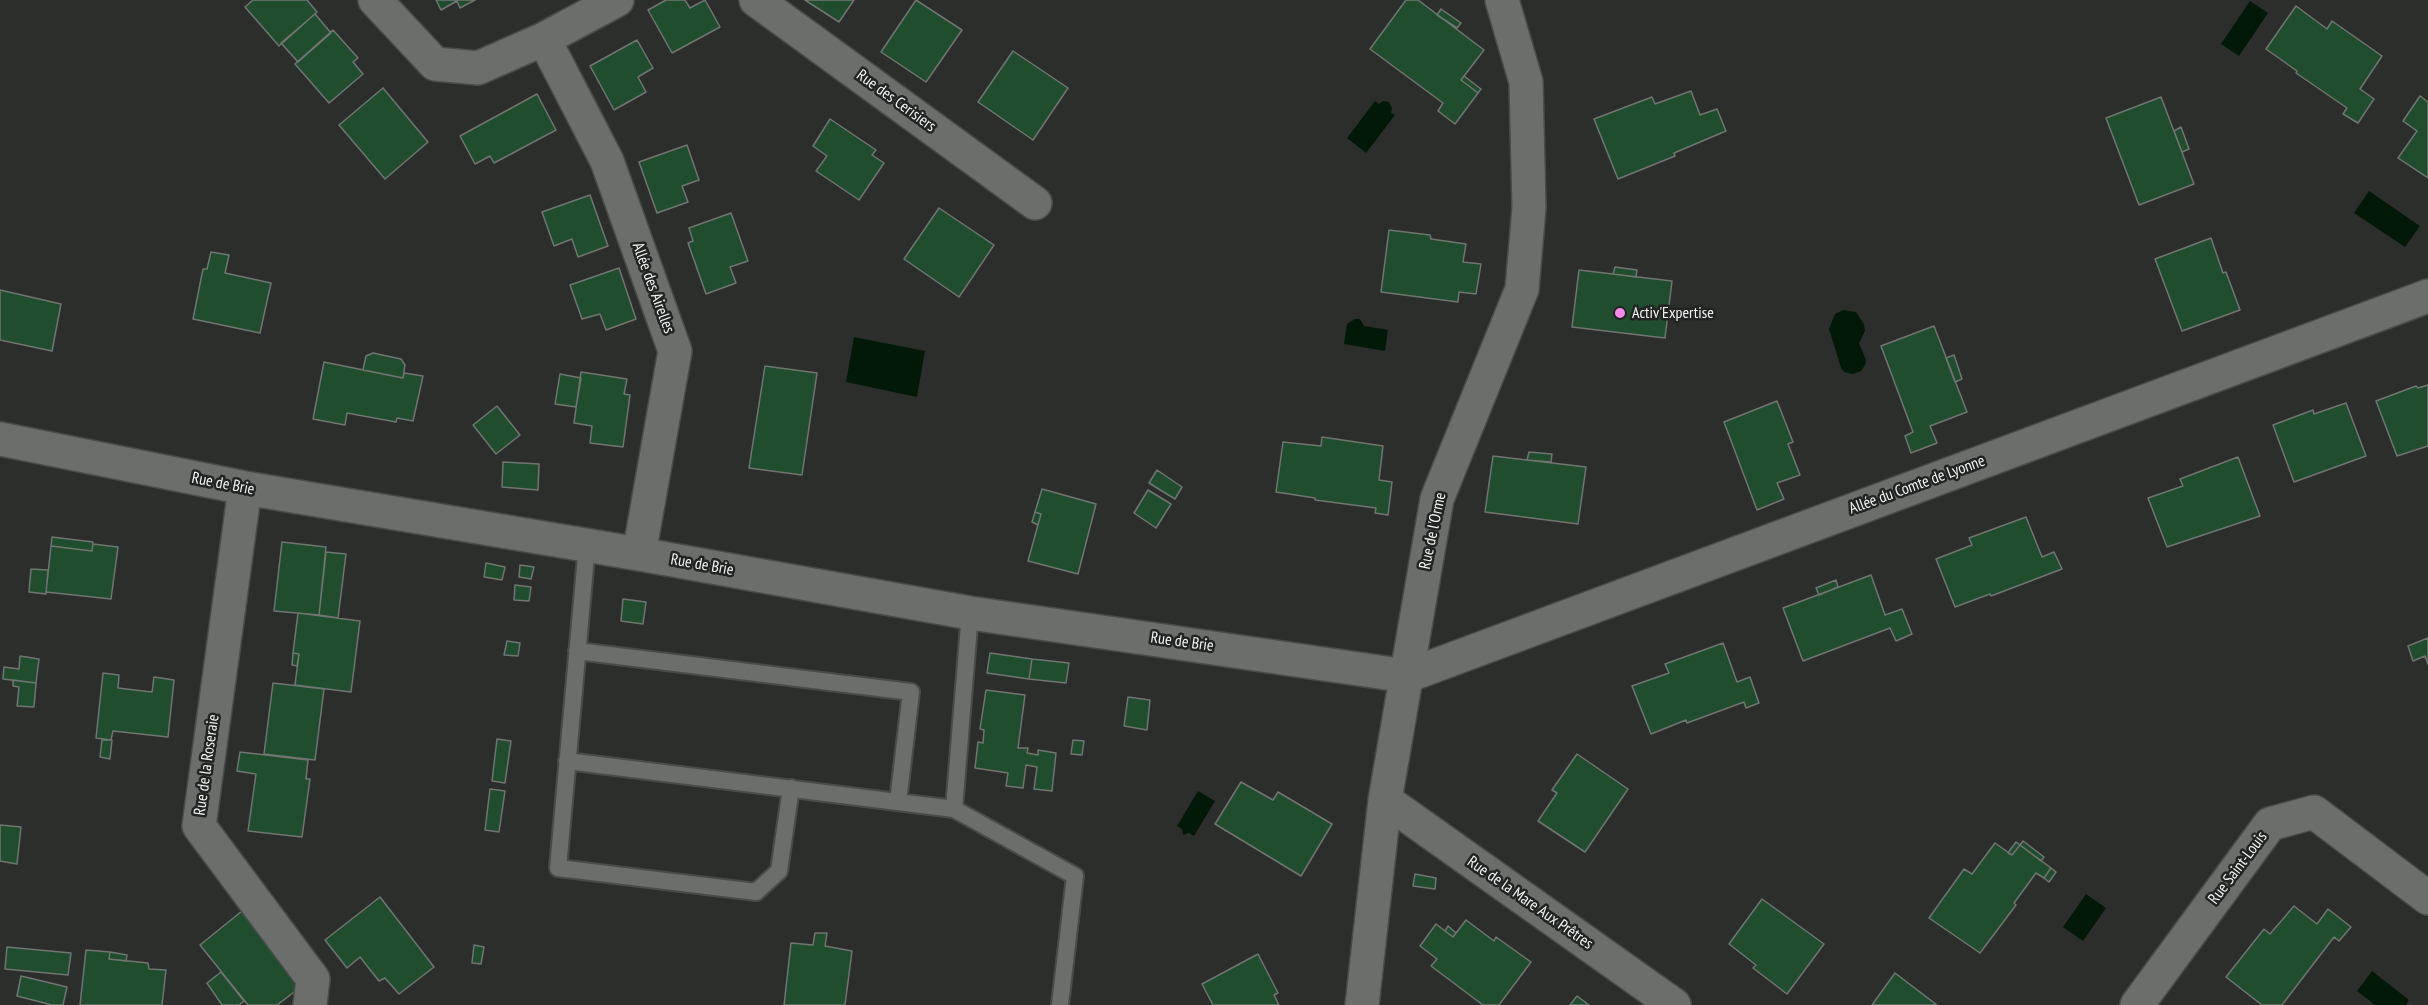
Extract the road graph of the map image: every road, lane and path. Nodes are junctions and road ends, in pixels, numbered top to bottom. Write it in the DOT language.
graph roads {
  1 [pos="375,0"];
  2 [pos="617,0"];
  3 [pos="756,0"];
  4 [pos="1502,0"];
  5 [pos="544,39"];
  6 [pos="1035,203"];
  7 [pos="2428,296"];
  8 [pos="0,439"];
  9 [pos="244,488"];
  10 [pos="587,545"];
  11 [pos="639,554"];
  12 [pos="969,613"];
  13 [pos="577,651"];
  14 [pos="1407,676"];
  15 [pos="567,761"];
  16 [pos="791,788"];
  17 [pos="1385,800"];
  18 [pos="898,802"];
  19 [pos="954,809"];
  20 [pos="2428,898"];
  21 [pos="310,1005"];
  22 [pos="1060,1005"];
  23 [pos="1362,1005"];
  24 [pos="1674,1005"];
  25 [pos="2137,1005"];
  1 -- 5 [label="street"];
  2 -- 5 [label="street"];
  3 -- 6 [label="street, Rue des Cerisiers"];
  4 -- 14 [label="street, Rue de l'Orme"];
  5 -- 11 [label="street, Allée des Airelles"];
  7 -- 14 [label="street, Allée du Comte de Lyonne"];
  8 -- 9 [label="street, Rue de Brie"];
  9 -- 10 [label="street, Rue de Brie"];
  9 -- 21 [label="street, Rue de la Roseraie"];
  10 -- 11 [label="street, Rue de Brie"];
  10 -- 13 [label="lane"];
  11 -- 12 [label="street, Rue de Brie"];
  12 -- 14 [label="street, Rue de Brie"];
  12 -- 19 [label="lane"];
  13 -- 15 [label="lane"];
  13 -- 18 [label="lane"];
  14 -- 17 [label="street, Rue de l'Orme"];
  15 -- 16 [label="lane"];
  15 -- 16 [label="lane"];
  16 -- 18 [label="lane"];
  17 -- 23 [label="street, Rue de l'Orme"];
  17 -- 24 [label="street, Rue de la Mare Aux Prêtres"];
  18 -- 19 [label="lane"];
  19 -- 22 [label="lane"];
  20 -- 25 [label="street, Rue Saint-Louis"];
}
